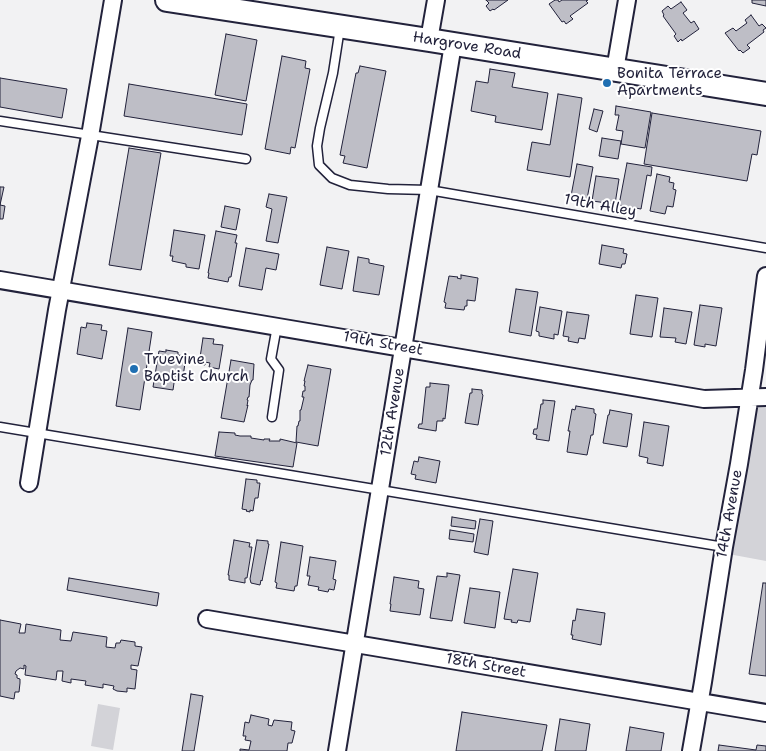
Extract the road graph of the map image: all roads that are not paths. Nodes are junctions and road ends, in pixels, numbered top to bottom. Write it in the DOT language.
graph roads {
  1 [pos="113,0"];
  2 [pos="167,0"];
  3 [pos="436,0"];
  4 [pos="627,0"];
  5 [pos="235,5"];
  6 [pos="340,26"];
  7 [pos="429,40"];
  8 [pos="453,44"];
  9 [pos="615,70"];
  10 [pos="766,94"];
  11 [pos="0,121"];
  12 [pos="90,136"];
  13 [pos="246,159"];
  14 [pos="429,190"];
  15 [pos="766,248"];
  16 [pos="766,276"];
  17 [pos="0,280"];
  18 [pos="61,290"];
  19 [pos="277,326"];
  20 [pos="403,348"];
  21 [pos="749,396"];
  22 [pos="766,397"];
  23 [pos="272,417"];
  24 [pos="0,427"];
  25 [pos="37,433"];
  26 [pos="29,483"];
  27 [pos="380,490"];
  28 [pos="724,547"];
  29 [pos="207,619"];
  30 [pos="355,644"];
  31 [pos="700,702"];
  32 [pos="766,713"];
  33 [pos="337,751"];
  34 [pos="691,751"];
  1 -- 12 [label="street"];
  2 -- 5 [label="main road, Hargrove Road"];
  3 -- 7 [label="street"];
  4 -- 9 [label="street"];
  5 -- 6 [label="main road, Hargrove Road"];
  6 -- 7 [label="main road, Hargrove Road"];
  6 -- 14 [label="lane, 19th Alley"];
  7 -- 8 [label="main road, Hargrove Road"];
  8 -- 9 [label="main road, Hargrove Road"];
  8 -- 14 [label="street, 12th Avenue"];
  9 -- 10 [label="main road, Hargrove Road"];
  11 -- 12 [label="lane"];
  12 -- 13 [label="lane"];
  12 -- 18 [label="street"];
  14 -- 15 [label="lane, 19th Alley"];
  14 -- 20 [label="street, 12th Avenue"];
  16 -- 21 [label="street, 14th Avenue"];
  17 -- 18 [label="street, 19th Street"];
  18 -- 19 [label="street, 19th Street"];
  18 -- 25 [label="street"];
  19 -- 20 [label="street, 19th Street"];
  19 -- 23 [label="lane"];
  20 -- 21 [label="street, 19th Street"];
  20 -- 27 [label="street, 12th Avenue"];
  21 -- 22 [label="street, 19th Street"];
  21 -- 28 [label="street, 14th Avenue"];
  24 -- 25 [label="lane"];
  25 -- 26 [label="street"];
  25 -- 27 [label="lane"];
  27 -- 28 [label="lane"];
  27 -- 30 [label="street, 12th Avenue"];
  28 -- 31 [label="street, 14th Avenue"];
  29 -- 30 [label="street, 18th Street"];
  30 -- 31 [label="street, 18th Street"];
  30 -- 33 [label="street, 12th Avenue"];
  31 -- 32 [label="street, 18th Street"];
  31 -- 34 [label="street, 14th Avenue"];
}
